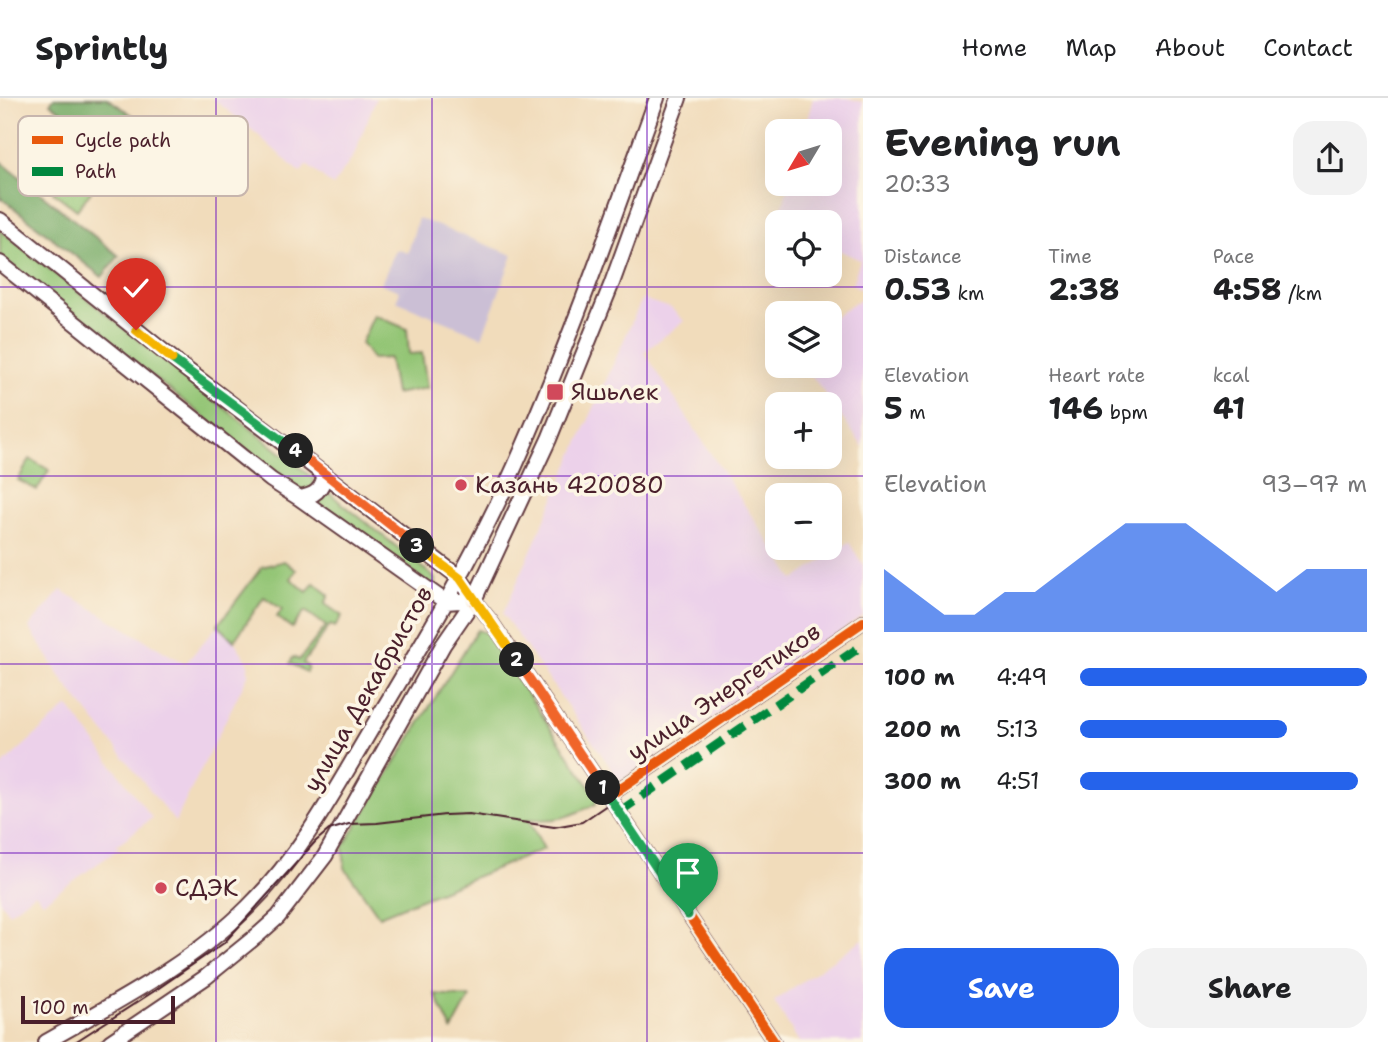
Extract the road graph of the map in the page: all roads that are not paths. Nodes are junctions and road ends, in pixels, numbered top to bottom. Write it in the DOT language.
graph roads {
  1 [pos="657,98"];
  2 [pos="679,98"];
  3 [pos="0,220"];
  4 [pos="0,263"];
  5 [pos="325,474"];
  6 [pos="299,498"];
  7 [pos="460,578"];
  8 [pos="474,600"];
  9 [pos="446,602"];
  10 [pos="863,622"];
  11 [pos="608,796"];
  12 [pos="46,1042"];
  13 [pos="110,1042"];
  14 [pos="774,1042"];
  1 -- 7 [label="main road, улица Декабристов"];
  2 -- 8 [label="main road, улица Декабристов"];
  3 -- 5 [label="main road"];
  4 -- 6 [label="main road"];
  5 -- 6 [label="main road"];
  5 -- 7 [label="main road"];
  6 -- 9 [label="main road"];
  7 -- 8 [label="main road"];
  7 -- 9 [label="main road, улица Декабристов"];
  8 -- 9 [label="main road"];
  8 -- 11 [label="street"];
  8 -- 13 [label="main road, улица Декабристов"];
  9 -- 12 [label="main road, улица Декабристов"];
  10 -- 11 [label="street, улица Энергетиков"];
  11 -- 14 [label="street"];
}
